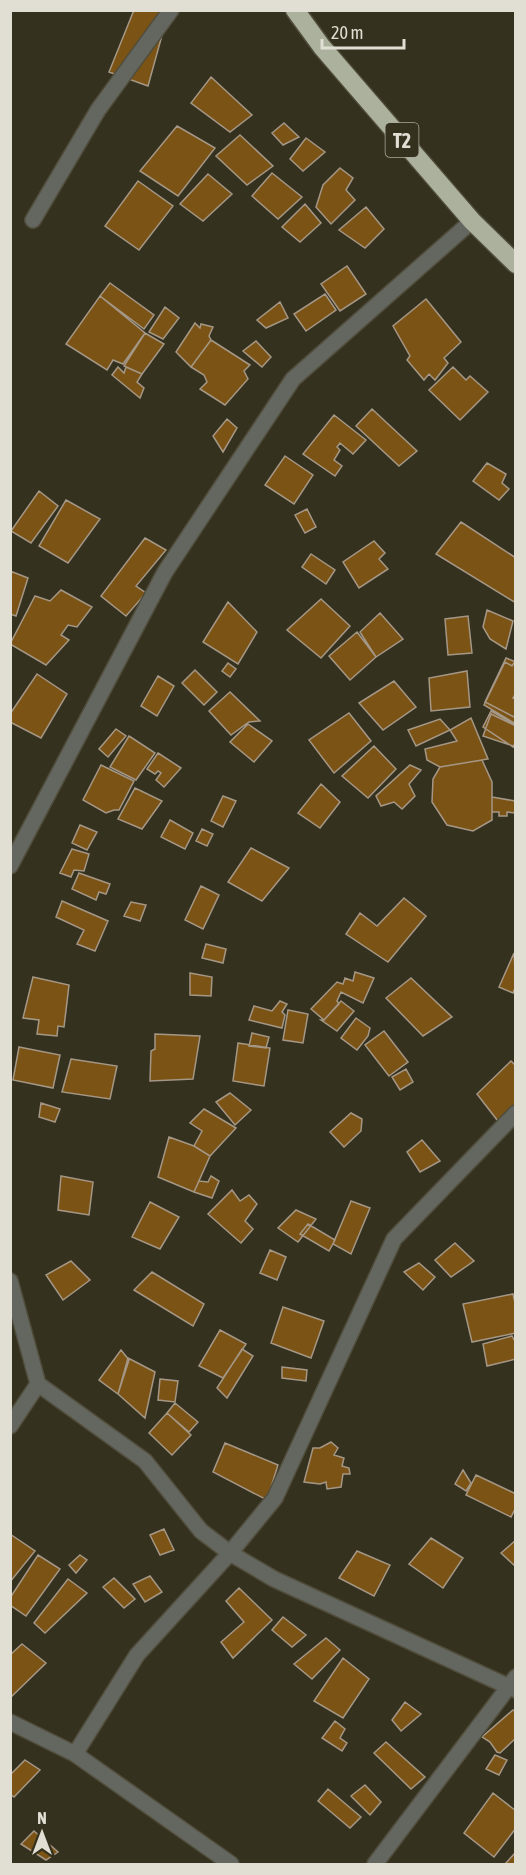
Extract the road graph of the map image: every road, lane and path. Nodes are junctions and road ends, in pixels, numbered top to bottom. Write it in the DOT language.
graph roads {
  1 [pos="171,10"];
  2 [pos="295,10"];
  3 [pos="33,220"];
  4 [pos="472,221"];
  5 [pos="516,264"];
  6 [pos="10,866"];
  7 [pos="516,1113"];
  8 [pos="10,1281"];
  9 [pos="38,1384"];
  10 [pos="10,1426"];
  11 [pos="230,1553"];
  12 [pos="513,1684"];
  13 [pos="10,1722"];
  14 [pos="75,1754"];
  15 [pos="231,1864"];
  16 [pos="375,1864"];
  1 -- 3 [label="street"];
  2 -- 4 [label="highway, T2"];
  4 -- 5 [label="highway, T2"];
  4 -- 6 [label="street"];
  7 -- 11 [label="street"];
  8 -- 9 [label="street"];
  9 -- 10 [label="street"];
  9 -- 11 [label="street"];
  11 -- 12 [label="street"];
  11 -- 14 [label="street"];
  12 -- 16 [label="street"];
  13 -- 14 [label="street"];
  14 -- 15 [label="street"];
}
